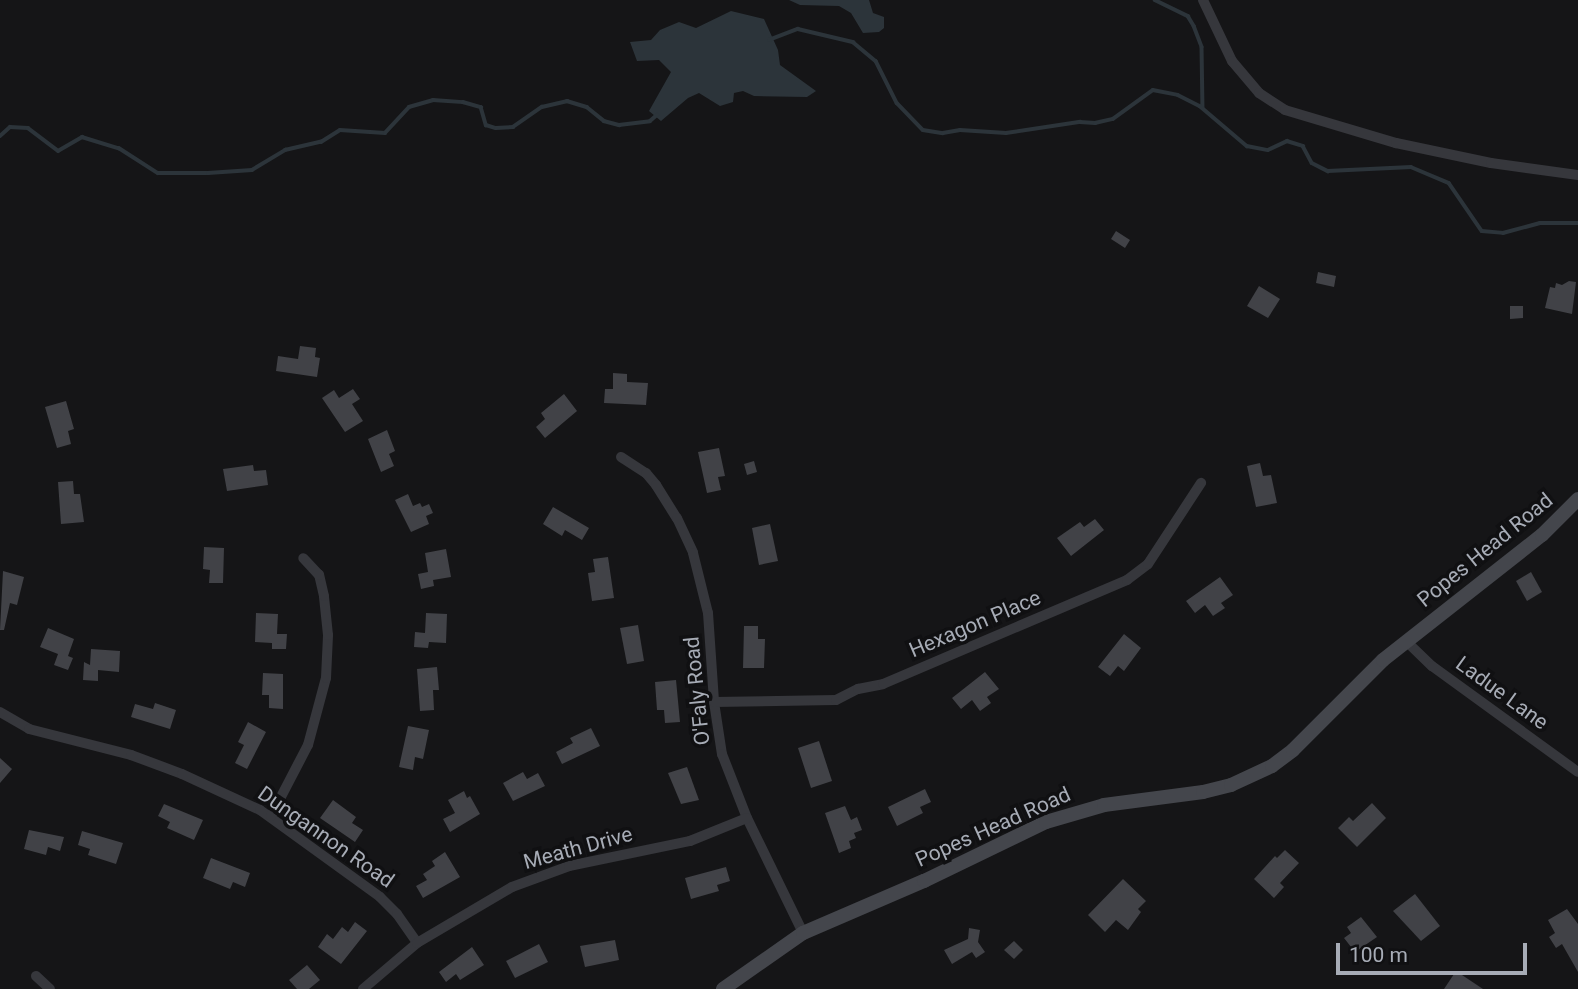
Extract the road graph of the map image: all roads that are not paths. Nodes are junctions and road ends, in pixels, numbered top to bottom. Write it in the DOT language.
graph roads {
  1 [pos="1203,0"];
  2 [pos="1578,176"];
  3 [pos="621,457"];
  4 [pos="1200,483"];
  5 [pos="1578,499"];
  6 [pos="303,558"];
  7 [pos="1406,642"];
  8 [pos="714,702"];
  9 [pos="0,712"];
  10 [pos="1578,772"];
  11 [pos="271,816"];
  12 [pos="747,818"];
  13 [pos="803,933"];
  14 [pos="417,943"];
  15 [pos="36,976"];
  16 [pos="50,989"];
  17 [pos="363,989"];
  18 [pos="723,989"];
  1 -- 2 [label="street"];
  3 -- 8 [label="street, O'Faly Road"];
  4 -- 8 [label="street, Hexagon Place"];
  5 -- 7 [label="street, Popes Head Road"];
  6 -- 11 [label="street"];
  7 -- 10 [label="street, Ladue Lane"];
  7 -- 13 [label="street, Popes Head Road"];
  8 -- 12 [label="street, O'Faly Road"];
  9 -- 11 [label="street, Dungannon Road"];
  11 -- 14 [label="street, Dungannon Road"];
  12 -- 13 [label="street, O'Faly Road"];
  12 -- 14 [label="street, Meath Drive"];
  13 -- 18 [label="street, Popes Head Road"];
  14 -- 17 [label="street, Meath Drive"];
  15 -- 16 [label="street"];
}
